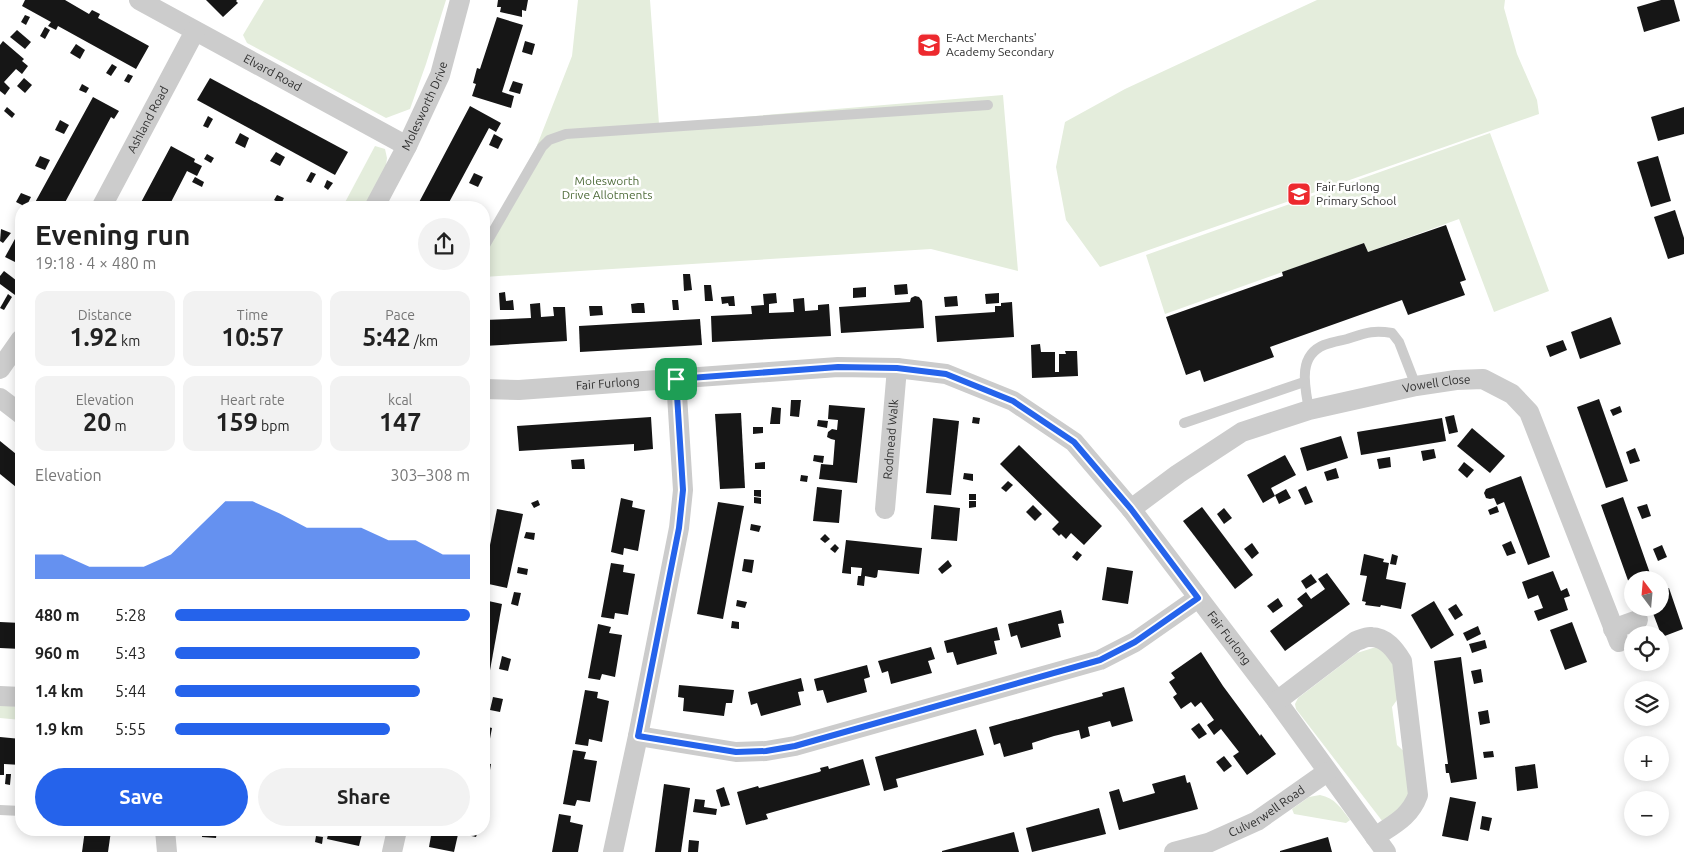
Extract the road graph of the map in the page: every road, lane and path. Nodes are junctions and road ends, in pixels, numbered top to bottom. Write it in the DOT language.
graph roads {
  1 [pos="139,0"];
  2 [pos="460,0"];
  3 [pos="195,31"];
  4 [pos="988,105"];
  5 [pos="407,146"];
  6 [pos="105,201"];
  7 [pos="377,201"];
  8 [pos="490,237"];
  9 [pos="15,348"];
  10 [pos="897,368"];
  11 [pos="0,369"];
  12 [pos="676,379"];
  13 [pos="1304,382"];
  14 [pos="1416,386"];
  15 [pos="490,389"];
  16 [pos="0,398"];
  17 [pos="15,409"];
  18 [pos="1309,410"];
  19 [pos="1184,423"];
  20 [pos="1131,509"];
  21 [pos="885,510"];
  22 [pos="1198,598"];
  23 [pos="1638,620"];
  24 [pos="0,696"];
  25 [pos="15,697"];
  26 [pos="1277,701"];
  27 [pos="638,736"];
  28 [pos="1327,772"];
  29 [pos="0,810"];
  30 [pos="15,811"];
  31 [pos="166,836"];
  32 [pos="396,836"];
  33 [pos="1380,844"];
  34 [pos="167,852"];
  35 [pos="392,852"];
  36 [pos="613,852"];
  37 [pos="1174,852"];
  1 -- 3 [label="street, Elvard Road"];
  2 -- 5 [label="street, Molesworth Drive"];
  3 -- 5 [label="street, Elvard Road"];
  3 -- 6 [label="street, Ashland Road"];
  4 -- 8 [label="lane"];
  5 -- 7 [label="street, Molesworth Drive"];
  9 -- 11 [label="street"];
  10 -- 12 [label="street, Fair Furlong"];
  10 -- 20 [label="street, Fair Furlong"];
  10 -- 21 [label="street, Rodmead Walk"];
  12 -- 15 [label="street, Fair Furlong"];
  12 -- 27 [label="street"];
  13 -- 14 [label="lane"];
  13 -- 18 [label="lane"];
  13 -- 19 [label="lane"];
  14 -- 18 [label="street, Vowell Close"];
  14 -- 23 [label="street, Vowell Close"];
  16 -- 17 [label="street"];
  18 -- 20 [label="street, Vowell Close"];
  20 -- 22 [label="street, Fair Furlong"];
  22 -- 26 [label="street, Fair Furlong"];
  22 -- 27 [label="street"];
  24 -- 25 [label="street"];
  26 -- 28 [label="street, Fair Furlong"];
  26 -- 33 [label="street, Fair Furlong"];
  27 -- 36 [label="street"];
  28 -- 33 [label="street, Fair Furlong"];
  28 -- 37 [label="street, Culverwell Road"];
  29 -- 30 [label="lane"];
  31 -- 34 [label="street"];
  32 -- 35 [label="street"];
}
